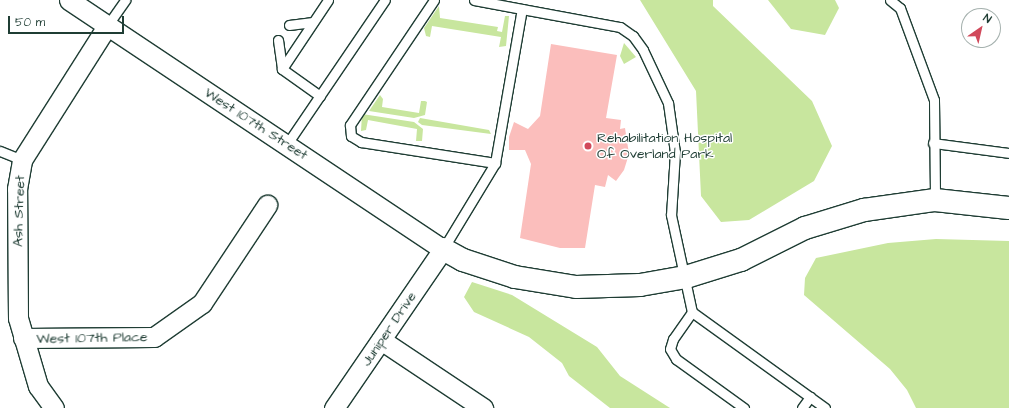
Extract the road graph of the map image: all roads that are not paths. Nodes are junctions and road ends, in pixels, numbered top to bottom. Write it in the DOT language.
graph roads {
  1 [pos="69,0"];
  2 [pos="125,0"];
  3 [pos="328,0"];
  4 [pos="385,0"];
  5 [pos="434,0"];
  6 [pos="474,0"];
  7 [pos="890,0"];
  8 [pos="522,9"];
  9 [pos="313,22"];
  10 [pos="107,26"];
  11 [pos="289,26"];
  12 [pos="278,40"];
  13 [pos="282,69"];
  14 [pos="320,96"];
  15 [pos="933,143"];
  16 [pos="287,144"];
  17 [pos="0,151"];
  18 [pos="1009,152"];
  19 [pos="22,160"];
  20 [pos="495,163"];
  21 [pos="935,200"];
  22 [pos="267,205"];
  23 [pos="1009,208"];
  24 [pos="443,249"];
  25 [pos="686,277"];
  26 [pos="692,312"];
  27 [pos="23,338"];
  28 [pos="381,340"];
  29 [pos="810,397"];
  30 [pos="54,408"];
  31 [pos="334,408"];
  32 [pos="483,408"];
  33 [pos="744,408"];
  34 [pos="802,408"];
  35 [pos="825,408"];
  1 -- 10 [label="street, West 107th Street"];
  2 -- 10 [label="lane"];
  3 -- 9 [label="lane"];
  4 -- 14 [label="lane"];
  5 -- 20 [label="lane"];
  6 -- 8 [label="lane"];
  7 -- 15 [label="lane"];
  8 -- 20 [label="lane"];
  8 -- 25 [label="lane"];
  9 -- 11 [label="lane"];
  9 -- 13 [label="lane"];
  10 -- 16 [label="street, West 107th Street"];
  10 -- 19 [label="street, Ash Street"];
  12 -- 13 [label="lane"];
  13 -- 14 [label="lane"];
  14 -- 16 [label="lane"];
  15 -- 18 [label="lane"];
  15 -- 21 [label="lane"];
  16 -- 24 [label="street, West 107th Street"];
  17 -- 19 [label="lane"];
  19 -- 27 [label="street, Ash Street"];
  20 -- 24 [label="lane"];
  21 -- 23 [label="street"];
  21 -- 25 [label="street"];
  22 -- 27 [label="street, West 107th Place"];
  24 -- 25 [label="street"];
  24 -- 28 [label="street, Juniper Drive"];
  25 -- 26 [label="lane"];
  26 -- 29 [label="lane"];
  26 -- 33 [label="lane"];
  27 -- 30 [label="street, Ash Street"];
  28 -- 31 [label="street, Juniper Drive"];
  28 -- 32 [label="street"];
  29 -- 34 [label="lane"];
  29 -- 35 [label="lane"];
}
